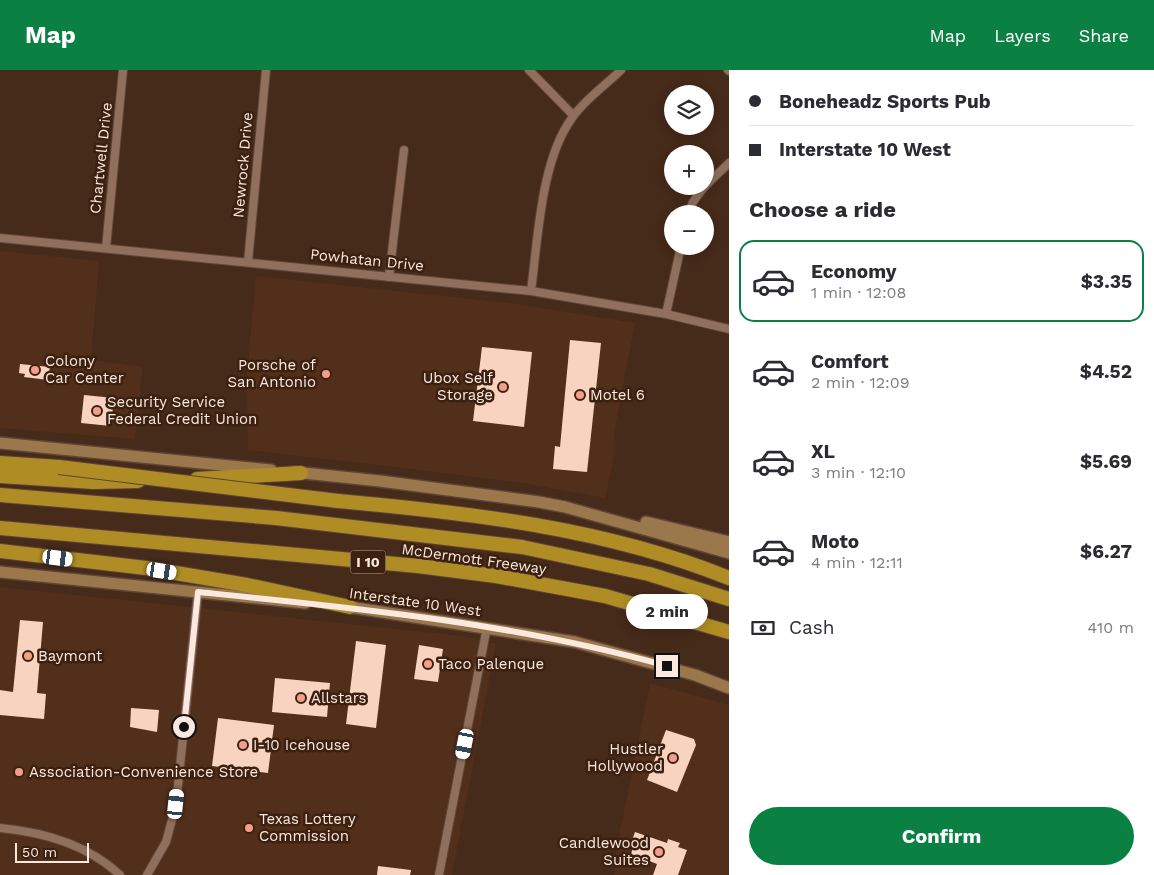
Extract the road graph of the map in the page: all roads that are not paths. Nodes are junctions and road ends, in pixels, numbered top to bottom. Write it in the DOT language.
graph roads {
  1 [pos="123,70"];
  2 [pos="266,70"];
  3 [pos="529,70"];
  4 [pos="622,70"];
  5 [pos="573,115"];
  6 [pos="404,150"];
  7 [pos="729,163"];
  8 [pos="690,205"];
  9 [pos="0,238"];
  10 [pos="106,248"];
  11 [pos="679,255"];
  12 [pos="248,262"];
  13 [pos="389,276"];
  14 [pos="531,291"];
  15 [pos="666,314"];
  16 [pos="729,329"];
  17 [pos="0,443"];
  18 [pos="0,463"];
  19 [pos="301,473"];
  20 [pos="0,476"];
  21 [pos="0,495"];
  22 [pos="565,507"];
  23 [pos="0,528"];
  24 [pos="729,542"];
  25 [pos="0,550"];
  26 [pos="729,553"];
  27 [pos="0,572"];
  28 [pos="729,578"];
  29 [pos="198,592"];
  30 [pos="729,599"];
  31 [pos="350,607"];
  32 [pos="487,627"];
  33 [pos="729,632"];
  34 [pos="695,675"];
  35 [pos="729,684"];
  36 [pos="729,688"];
  37 [pos="0,828"];
  38 [pos="120,875"];
  39 [pos="147,875"];
  40 [pos="439,875"];
  1 -- 10 [label="street, Chartwell Drive"];
  2 -- 12 [label="street, Newrock Drive"];
  3 -- 5 [label="street"];
  4 -- 5 [label="street"];
  5 -- 14 [label="street"];
  6 -- 13 [label="street"];
  7 -- 8 [label="street"];
  9 -- 10 [label="street, Powhatan Drive"];
  10 -- 12 [label="street, Powhatan Drive"];
  11 -- 15 [label="street"];
  12 -- 13 [label="street, Powhatan Drive"];
  13 -- 14 [label="street, Powhatan Drive"];
  14 -- 15 [label="street, Powhatan Drive"];
  15 -- 16 [label="street, Powhatan Drive"];
  17 -- 19 [label="main road"];
  18 -- 28 [label="highway, bridge"];
  19 -- 20 [label="highway"];
  19 -- 22 [label="main road"];
  21 -- 30 [label="highway, McDermott Freeway / I 10"];
  22 -- 24 [label="main road"];
  22 -- 26 [label="main road"];
  23 -- 33 [label="highway, McDermott Freeway / I 10"];
  25 -- 31 [label="highway"];
  27 -- 29 [label="main road, Interstate 10 West"];
  29 -- 31 [label="main road, Interstate 10 West"];
  29 -- 39 [label="street"];
  31 -- 32 [label="main road, Interstate 10 West"];
  32 -- 34 [label="main road, Interstate 10 West"];
  32 -- 40 [label="street"];
  34 -- 35 [label="main road"];
  34 -- 36 [label="main road, Interstate 10 West"];
  37 -- 38 [label="street"];
}
